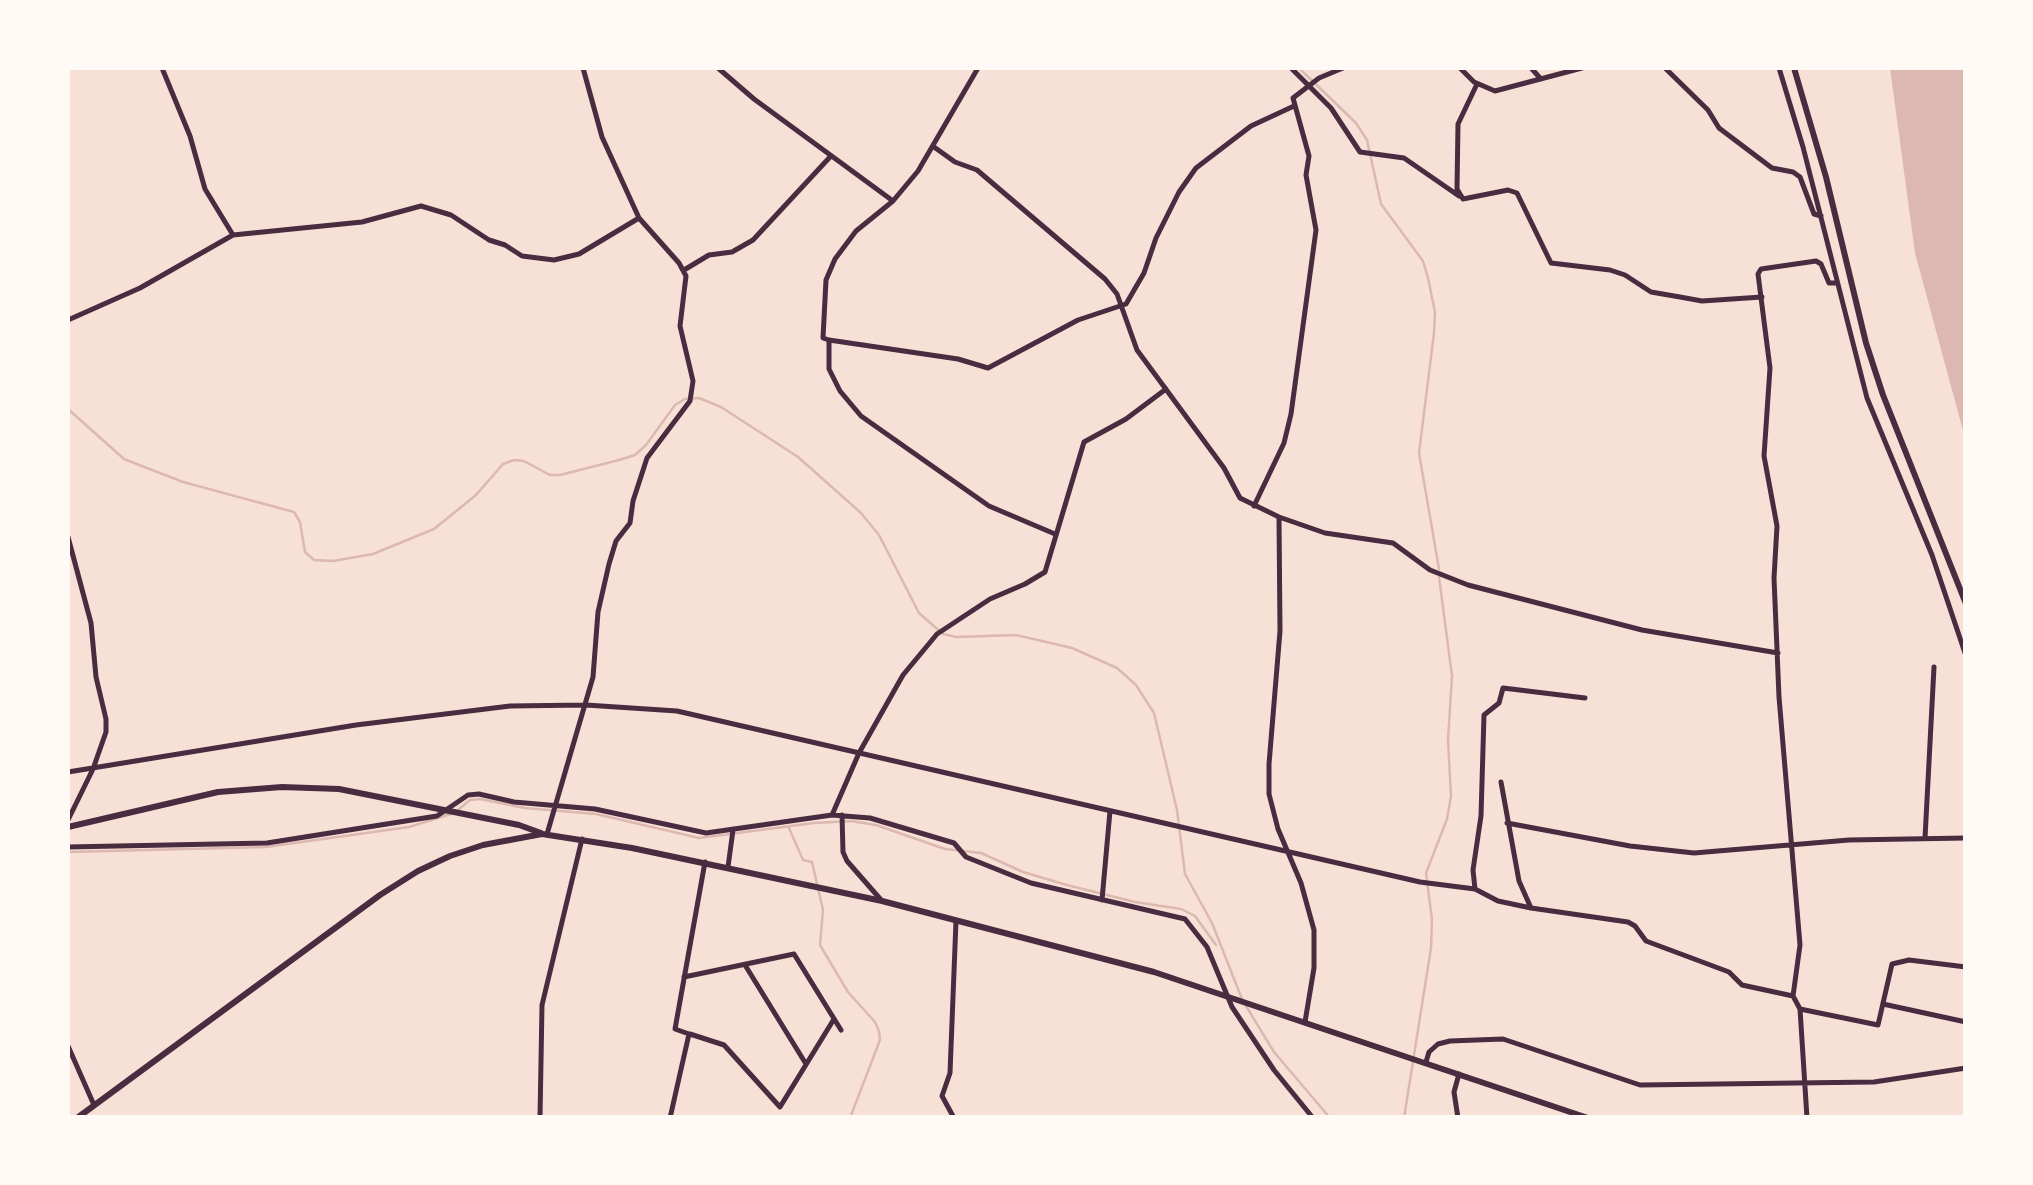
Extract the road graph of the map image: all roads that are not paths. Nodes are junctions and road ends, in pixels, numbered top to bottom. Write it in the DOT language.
graph roads {
  1 [pos="162,68"];
  2 [pos="583,68"];
  3 [pos="718,68"];
  4 [pos="978,68"];
  5 [pos="1291,68"];
  6 [pos="1344,68"];
  7 [pos="1460,68"];
  8 [pos="1531,68"];
  9 [pos="1582,68"];
  10 [pos="1666,68"];
  11 [pos="1779,68"];
  12 [pos="1794,68"];
  13 [pos="1324,71"];
  14 [pos="1540,80"];
  15 [pos="1477,84"];
  16 [pos="1308,86"];
  17 [pos="1294,106"];
  18 [pos="934,148"];
  19 [pos="830,157"];
  20 [pos="1459,196"];
  21 [pos="893,201"];
  22 [pos="1821,216"];
  23 [pos="639,218"];
  24 [pos="234,235"];
  25 [pos="684,270"];
  26 [pos="1837,284"];
  27 [pos="1762,298"];
  28 [pos="1120,306"];
  29 [pos="68,320"];
  30 [pos="830,340"];
  31 [pos="1166,389"];
  32 [pos="1254,506"];
  33 [pos="1279,517"];
  34 [pos="1055,534"];
  35 [pos="68,538"];
  36 [pos="1966,604"];
  37 [pos="1778,654"];
  38 [pos="1966,656"];
  39 [pos="1934,667"];
  40 [pos="1585,698"];
  41 [pos="586,706"];
  42 [pos="859,753"];
  43 [pos="93,769"];
  44 [pos="68,772"];
  45 [pos="1501,782"];
  46 [pos="553,809"];
  47 [pos="447,810"];
  48 [pos="1110,811"];
  49 [pos="832,814"];
  50 [pos="842,815"];
  51 [pos="68,823"];
  52 [pos="1507,823"];
  53 [pos="732,830"];
  54 [pos="545,834"];
  55 [pos="582,838"];
  56 [pos="1926,838"];
  57 [pos="1966,838"];
  58 [pos="1790,845"];
  59 [pos="68,847"];
  60 [pos="1290,851"];
  61 [pos="705,862"];
  62 [pos="728,867"];
  63 [pos="1476,889"];
  64 [pos="1103,896"];
  65 [pos="882,901"];
  66 [pos="1532,908"];
  67 [pos="956,920"];
  68 [pos="744,965"];
  69 [pos="1966,968"];
  70 [pos="684,977"];
  71 [pos="1794,996"];
  72 [pos="1233,998"];
  73 [pos="1883,1004"];
  74 [pos="1800,1009"];
  75 [pos="834,1019"];
  76 [pos="1305,1022"];
  77 [pos="1966,1022"];
  78 [pos="841,1030"];
  79 [pos="689,1034"];
  80 [pos="68,1046"];
  81 [pos="1419,1060"];
  82 [pos="806,1064"];
  83 [pos="1966,1068"];
  84 [pos="1460,1074"];
  85 [pos="1804,1084"];
  86 [pos="92,1107"];
  87 [pos="78,1118"];
  88 [pos="99,1118"];
  89 [pos="540,1118"];
  90 [pos="670,1118"];
  91 [pos="954,1118"];
  92 [pos="1313,1118"];
  93 [pos="1458,1118"];
  94 [pos="1588,1118"];
  95 [pos="1807,1118"];
  1 -- 24 [label="street"];
  2 -- 23 [label="street"];
  3 -- 19 [label="street"];
  4 -- 18 [label="street"];
  5 -- 16 [label="street"];
  6 -- 13 [label="street"];
  7 -- 15 [label="street"];
  8 -- 14 [label="street"];
  9 -- 14 [label="street"];
  10 -- 22 [label="street"];
  11 -- 22 [label="street"];
  12 -- 36 [label="main road"];
  13 -- 16 [label="street"];
  14 -- 15 [label="street"];
  15 -- 20 [label="street"];
  16 -- 17 [label="street"];
  16 -- 20 [label="street"];
  17 -- 28 [label="street"];
  17 -- 32 [label="street"];
  18 -- 21 [label="street"];
  18 -- 28 [label="street"];
  19 -- 21 [label="street"];
  19 -- 25 [label="street"];
  20 -- 27 [label="street"];
  21 -- 30 [label="street"];
  22 -- 26 [label="street"];
  23 -- 24 [label="street"];
  23 -- 25 [label="street"];
  24 -- 29 [label="street"];
  25 -- 41 [label="street"];
  26 -- 27 [label="street"];
  26 -- 38 [label="street"];
  27 -- 37 [label="street"];
  28 -- 30 [label="street"];
  28 -- 31 [label="street"];
  30 -- 34 [label="street"];
  31 -- 32 [label="street"];
  31 -- 34 [label="street"];
  32 -- 33 [label="street"];
  33 -- 37 [label="street"];
  33 -- 60 [label="street"];
  34 -- 42 [label="street"];
  35 -- 43 [label="street"];
  37 -- 58 [label="street"];
  39 -- 56 [label="street"];
  40 -- 63 [label="street"];
  41 -- 42 [label="street"];
  41 -- 43 [label="street"];
  41 -- 46 [label="street"];
  42 -- 48 [label="street"];
  42 -- 49 [label="street"];
  43 -- 44 [label="street"];
  43 -- 51 [label="street"];
  45 -- 52 [label="street"];
  46 -- 47 [label="street"];
  46 -- 53 [label="street"];
  46 -- 54 [label="street"];
  47 -- 51 [label="main road"];
  47 -- 54 [label="main road"];
  47 -- 59 [label="street"];
  48 -- 60 [label="street"];
  48 -- 64 [label="street"];
  49 -- 50 [label="street"];
  49 -- 53 [label="street"];
  50 -- 64 [label="street"];
  50 -- 65 [label="street"];
  52 -- 58 [label="street"];
  52 -- 66 [label="street"];
  53 -- 62 [label="street"];
  54 -- 55 [label="main road"];
  54 -- 86 [label="main road"];
  55 -- 61 [label="main road"];
  55 -- 89 [label="street"];
  56 -- 57 [label="street"];
  56 -- 58 [label="street"];
  58 -- 71 [label="street"];
  60 -- 63 [label="street"];
  60 -- 76 [label="street"];
  61 -- 62 [label="main road"];
  61 -- 70 [label="street"];
  62 -- 65 [label="main road"];
  63 -- 66 [label="street"];
  64 -- 72 [label="street"];
  65 -- 67 [label="main road"];
  66 -- 71 [label="street"];
  67 -- 72 [label="main road"];
  67 -- 91 [label="street"];
  68 -- 70 [label="street"];
  68 -- 75 [label="street"];
  68 -- 82 [label="street"];
  69 -- 73 [label="street"];
  70 -- 79 [label="street"];
  71 -- 74 [label="street"];
  72 -- 76 [label="main road"];
  72 -- 92 [label="street"];
  73 -- 74 [label="street"];
  73 -- 77 [label="street"];
  74 -- 85 [label="street"];
  75 -- 78 [label="street"];
  75 -- 82 [label="street"];
  76 -- 81 [label="main road"];
  79 -- 82 [label="street"];
  79 -- 90 [label="street"];
  80 -- 86 [label="street"];
  81 -- 84 [label="main road"];
  81 -- 85 [label="street"];
  83 -- 85 [label="street"];
  84 -- 93 [label="street"];
  84 -- 94 [label="main road"];
  85 -- 95 [label="street"];
  86 -- 87 [label="main road"];
  86 -- 88 [label="street"];
}
